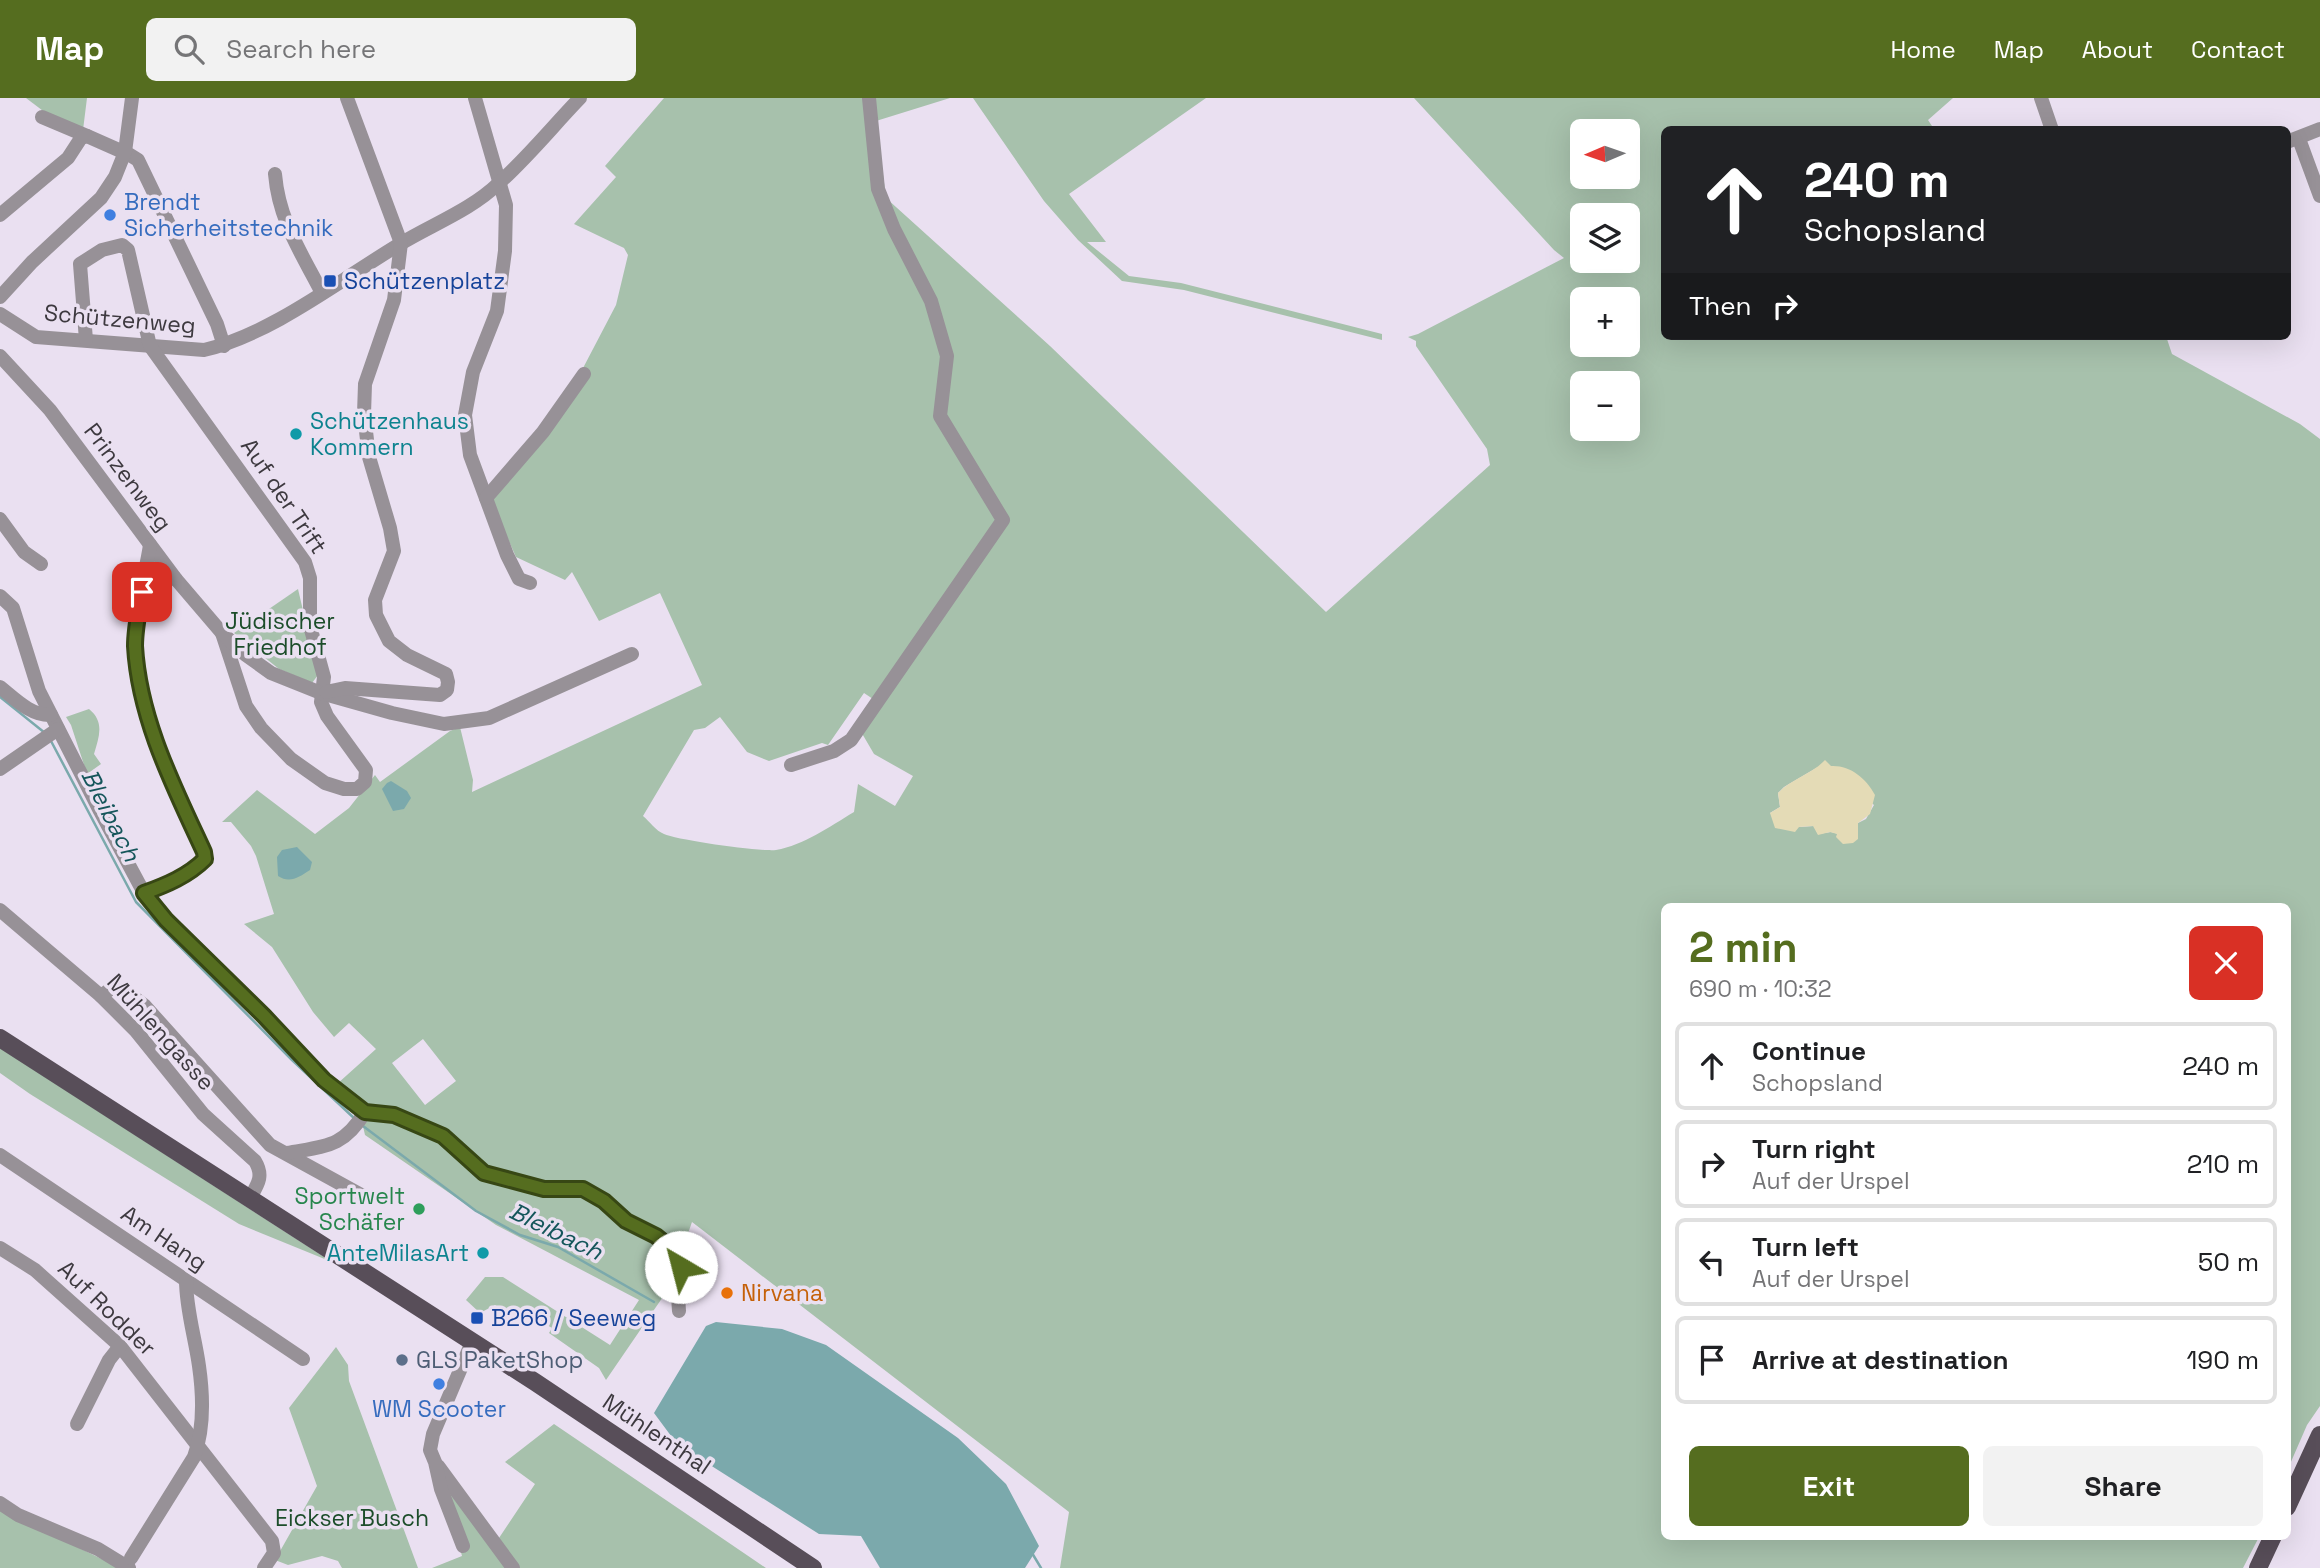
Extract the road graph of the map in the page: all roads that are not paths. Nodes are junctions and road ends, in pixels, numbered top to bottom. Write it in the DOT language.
graph roads {
  1 [pos="132,98"];
  2 [pos="347,98"];
  3 [pos="475,98"];
  4 [pos="580,98"];
  5 [pos="869,98"];
  6 [pos="2040,98"];
  7 [pos="43,117"];
  8 [pos="2050,126"];
  9 [pos="2320,129"];
  10 [pos="87,136"];
  11 [pos="2293,141"];
  12 [pos="125,152"];
  13 [pos="275,174"];
  14 [pos="498,185"];
  15 [pos="2320,196"];
  16 [pos="0,215"];
  17 [pos="401,243"];
  18 [pos="322,293"];
  19 [pos="0,297"];
  20 [pos="0,314"];
  21 [pos="86,340"];
  22 [pos="150,346"];
  23 [pos="224,346"];
  24 [pos="0,356"];
  25 [pos="584,374"];
  26 [pos="486,498"];
  27 [pos="0,519"];
  28 [pos="150,545"];
  29 [pos="41,564"];
  30 [pos="175,578"];
  31 [pos="144,582"];
  32 [pos="530,583"];
  33 [pos="0,596"];
  34 [pos="222,633"];
  35 [pos="632,654"];
  36 [pos="0,687"];
  37 [pos="321,693"];
  38 [pos="51,715"];
  39 [pos="50,734"];
  40 [pos="791,765"];
  41 [pos="0,769"];
  42 [pos="144,893"];
  43 [pos="0,910"];
  44 [pos="101,996"];
  45 [pos="0,1038"];
  46 [pos="361,1119"];
  47 [pos="287,1153"];
  48 [pos="0,1155"];
  49 [pos="361,1195"];
  50 [pos="250,1198"];
  51 [pos="0,1248"];
  52 [pos="186,1280"];
  53 [pos="679,1311"];
  54 [pos="472,1342"];
  55 [pos="120,1346"];
  56 [pos="303,1359"];
  57 [pos="77,1424"];
  58 [pos="2320,1435"];
  59 [pos="199,1445"];
  60 [pos="435,1462"];
  61 [pos="2291,1498"];
  62 [pos="0,1503"];
  63 [pos="2271,1540"];
  64 [pos="463,1546"];
  65 [pos="130,1563"];
  66 [pos="264,1568"];
  67 [pos="513,1568"];
  68 [pos="813,1568"];
  69 [pos="2258,1568"];
  1 -- 12 [label="street"];
  2 -- 17 [label="street"];
  3 -- 14 [label="street"];
  4 -- 14 [label="street, Schützenweg"];
  5 -- 40 [label="street"];
  6 -- 8 [label="street"];
  7 -- 10 [label="street"];
  9 -- 11 [label="street"];
  10 -- 12 [label="street"];
  10 -- 16 [label="street"];
  11 -- 15 [label="street"];
  12 -- 19 [label="street"];
  12 -- 23 [label="street"];
  13 -- 18 [label="street"];
  14 -- 17 [label="street, Schützenweg"];
  14 -- 26 [label="street"];
  17 -- 18 [label="street, Schützenweg"];
  17 -- 37 [label="street"];
  18 -- 23 [label="street, Schützenweg"];
  20 -- 21 [label="street, Schützenweg"];
  21 -- 22 [label="street, Schützenweg"];
  21 -- 22 [label="street"];
  22 -- 23 [label="street, Schützenweg"];
  22 -- 37 [label="street, Auf der Trift"];
  24 -- 28 [label="street, Prinzenweg"];
  25 -- 26 [label="street"];
  26 -- 32 [label="street"];
  27 -- 29 [label="street"];
  28 -- 30 [label="street, Prinzenweg"];
  28 -- 31 [label="street"];
  30 -- 31 [label="street"];
  30 -- 34 [label="street, Prinzenweg"];
  31 -- 42 [label="street"];
  33 -- 38 [label="street"];
  34 -- 37 [label="street, Prinzenweg"];
  34 -- 37 [label="street, Auf der Trift"];
  35 -- 37 [label="street, Prinzenweg"];
  36 -- 38 [label="street"];
  38 -- 39 [label="street"];
  39 -- 41 [label="street"];
  39 -- 42 [label="street"];
  42 -- 46 [label="street"];
  43 -- 44 [label="street, Mühlengasse"];
  44 -- 47 [label="street"];
  44 -- 50 [label="street, Mühlengasse"];
  45 -- 50 [label="main road, Mühlenthal"];
  46 -- 47 [label="street"];
  46 -- 53 [label="street"];
  47 -- 49 [label="street"];
  48 -- 52 [label="street, Am Hang"];
  50 -- 54 [label="main road, Mühlenthal"];
  51 -- 55 [label="street, Auf Rodder"];
  52 -- 56 [label="street, Am Hang"];
  52 -- 59 [label="street"];
  54 -- 60 [label="street"];
  54 -- 68 [label="main road, Mühlenthal"];
  55 -- 57 [label="street"];
  55 -- 59 [label="street, Auf Rodder"];
  58 -- 61 [label="main road"];
  59 -- 65 [label="street"];
  59 -- 66 [label="street, Auf Rodder"];
  60 -- 64 [label="street"];
  60 -- 67 [label="street"];
  62 -- 65 [label="street"];
  63 -- 69 [label="main road"];
}
